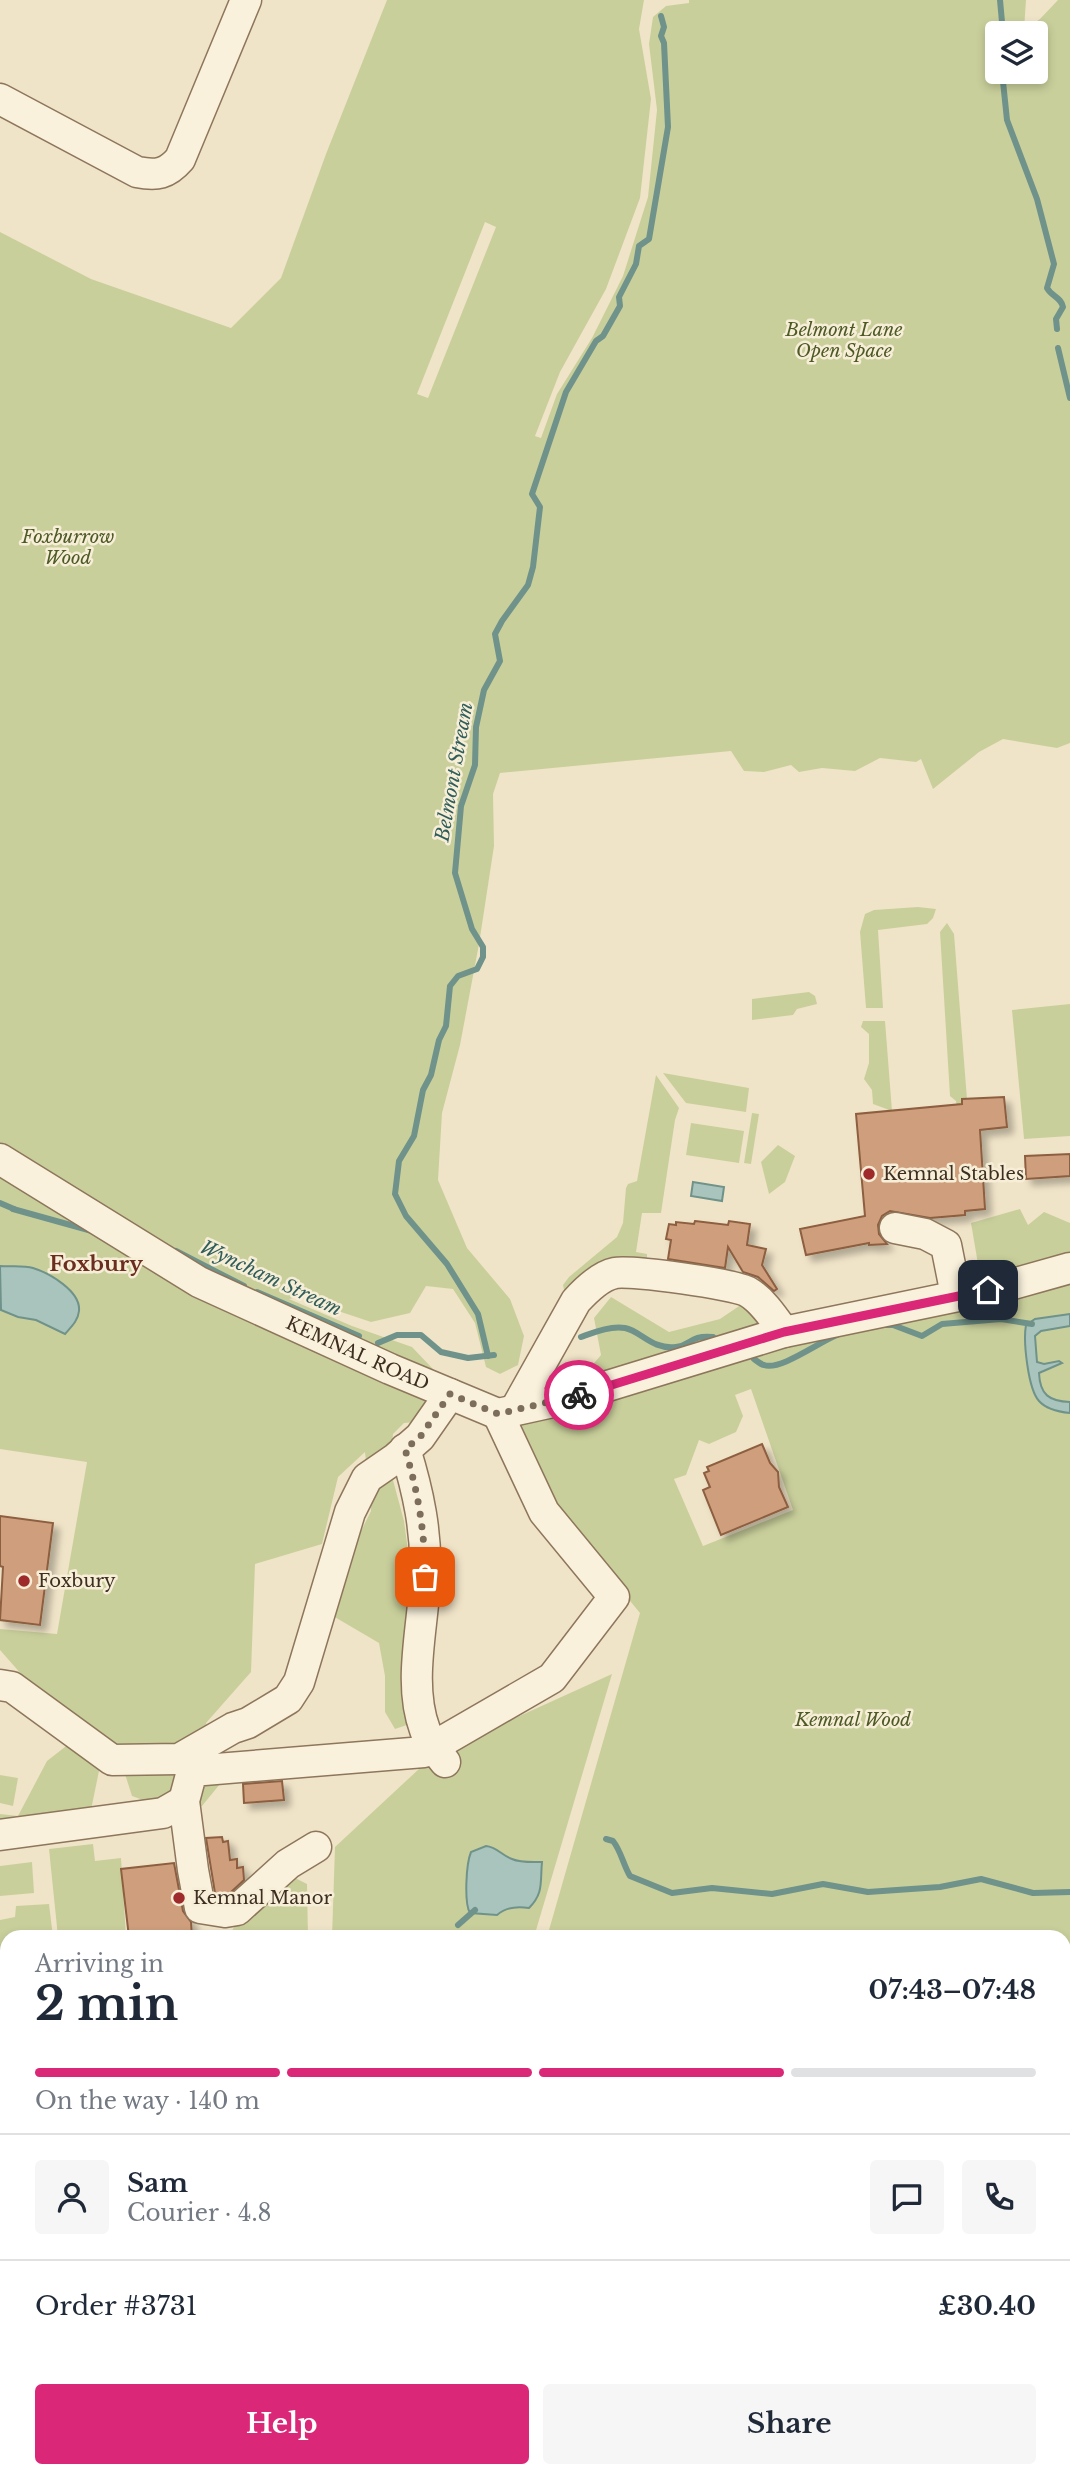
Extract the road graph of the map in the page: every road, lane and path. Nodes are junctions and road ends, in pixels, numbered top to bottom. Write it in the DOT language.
graph roads {
  1 [pos="246,0"];
  2 [pos="0,99"];
  3 [pos="0,1159"];
  4 [pos="895,1228"];
  5 [pos="1070,1268"];
  6 [pos="956,1295"];
  7 [pos="784,1332"];
  8 [pos="450,1394"];
  9 [pos="507,1412"];
  10 [pos="405,1449"];
  11 [pos="0,1685"];
  12 [pos="439,1754"];
  13 [pos="184,1801"];
  14 [pos="0,1835"];
  15 [pos="316,1847"];
  1 -- 2 [label="street"];
  3 -- 8 [label="street, KEMNAL ROAD"];
  4 -- 6 [label="street"];
  5 -- 6 [label="street"];
  6 -- 7 [label="street"];
  7 -- 9 [label="street"];
  7 -- 9 [label="street"];
  8 -- 9 [label="street, KEMNAL ROAD"];
  8 -- 10 [label="street"];
  9 -- 12 [label="street"];
  10 -- 11 [label="street"];
  10 -- 12 [label="street"];
  12 -- 13 [label="street"];
  13 -- 14 [label="street"];
  13 -- 15 [label="street"];
}
